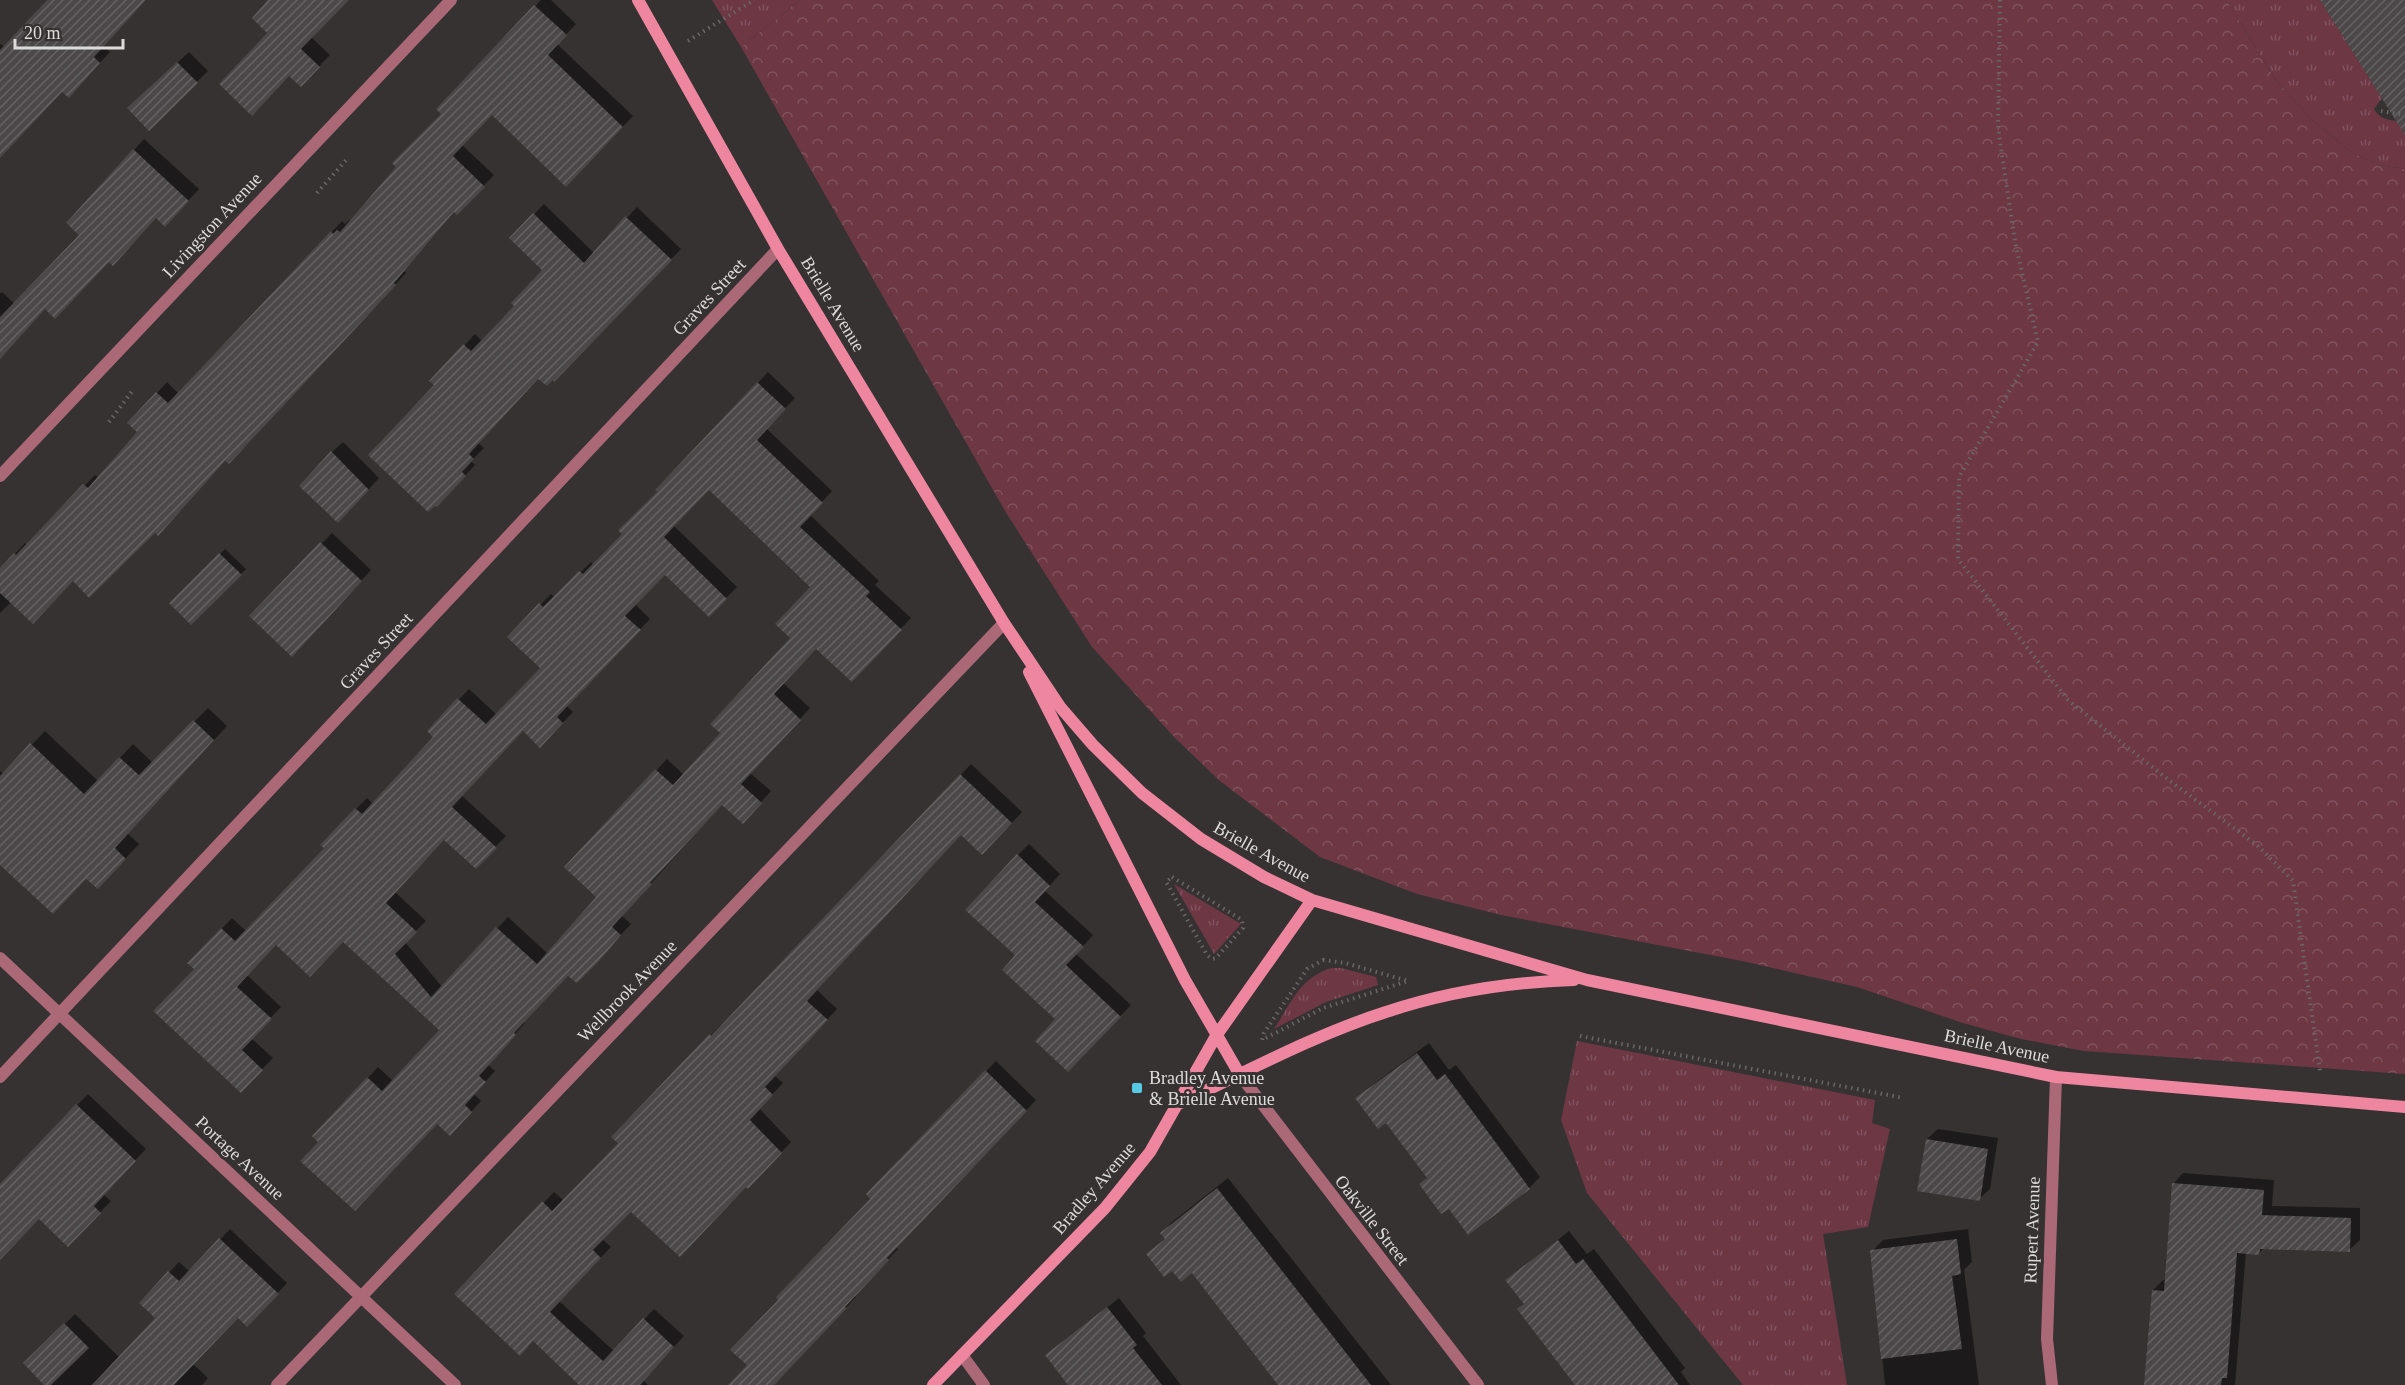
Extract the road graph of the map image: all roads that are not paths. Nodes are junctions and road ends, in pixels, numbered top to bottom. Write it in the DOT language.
graph roads {
  1 [pos="451,0"];
  2 [pos="638,0"];
  3 [pos="778,249"];
  4 [pos="0,476"];
  5 [pos="1004,623"];
  6 [pos="1312,900"];
  7 [pos="0,958"];
  8 [pos="1587,980"];
  9 [pos="58,1014"];
  10 [pos="1216,1036"];
  11 [pos="1240,1075"];
  12 [pos="0,1077"];
  13 [pos="2056,1077"];
  14 [pos="1178,1104"];
  15 [pos="2405,1107"];
  16 [pos="361,1296"];
  17 [pos="962,1355"];
  18 [pos="277,1385"];
  19 [pos="455,1385"];
  20 [pos="933,1385"];
  21 [pos="984,1385"];
  22 [pos="1478,1385"];
  23 [pos="2052,1385"];
  1 -- 4 [label="street, Livingston Avenue"];
  2 -- 3 [label="street, Brielle Avenue"];
  3 -- 5 [label="street, Brielle Avenue"];
  3 -- 9 [label="street, Graves Street"];
  5 -- 6 [label="street, Brielle Avenue"];
  5 -- 10 [label="street, Brielle Avenue"];
  5 -- 16 [label="street, Wellbrook Avenue"];
  6 -- 8 [label="street, Brielle Avenue"];
  6 -- 10 [label="street, Bradley Avenue"];
  7 -- 9 [label="street, Portage Avenue"];
  8 -- 11 [label="street, Brielle Avenue"];
  8 -- 13 [label="street, Brielle Avenue"];
  9 -- 12 [label="street, Graves Street"];
  9 -- 16 [label="street, Portage Avenue"];
  10 -- 11 [label="street, Brielle Avenue"];
  10 -- 14 [label="street, Bradley Avenue"];
  11 -- 14 [label="street, Brielle Avenue"];
  11 -- 22 [label="street, Oakville Street"];
  13 -- 15 [label="street, Brielle Avenue"];
  13 -- 23 [label="street, Rupert Avenue"];
  14 -- 17 [label="street, Bradley Avenue"];
  16 -- 18 [label="street, Wellbrook Avenue"];
  16 -- 19 [label="street, Portage Avenue"];
  17 -- 20 [label="street, Bradley Avenue"];
  17 -- 21 [label="street"];
}
